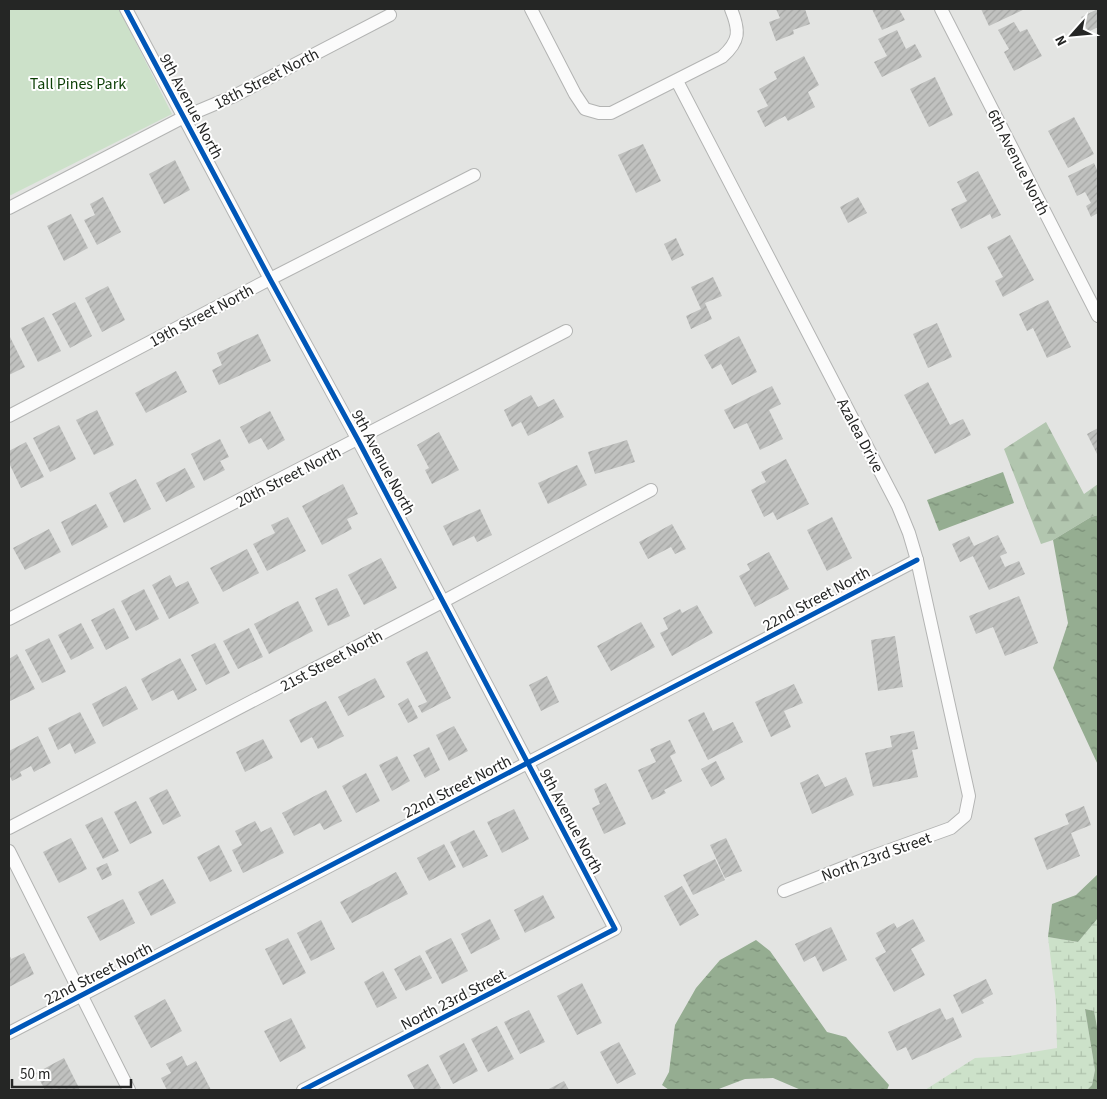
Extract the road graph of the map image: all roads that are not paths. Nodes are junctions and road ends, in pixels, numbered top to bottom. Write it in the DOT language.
graph roads {
  1 [pos="126,9"];
  2 [pos="531,9"];
  3 [pos="731,9"];
  4 [pos="941,9"];
  5 [pos="390,14"];
  6 [pos="677,81"];
  7 [pos="184,117"];
  8 [pos="474,175"];
  9 [pos="9,208"];
  10 [pos="270,279"];
  11 [pos="1098,316"];
  12 [pos="566,331"];
  13 [pos="9,416"];
  14 [pos="358,440"];
  15 [pos="651,490"];
  16 [pos="917,560"];
  17 [pos="444,601"];
  18 [pos="9,619"];
  19 [pos="528,763"];
  20 [pos="965,816"];
  21 [pos="9,828"];
  22 [pos="9,851"];
  23 [pos="784,891"];
  24 [pos="615,929"];
  25 [pos="82,995"];
  26 [pos="9,1033"];
  27 [pos="129,1090"];
  28 [pos="303,1090"];
  1 -- 7 [label="street, 9th Avenue North"];
  2 -- 6 [label="street"];
  3 -- 6 [label="street"];
  4 -- 11 [label="street, 6th Avenue North"];
  5 -- 7 [label="street, 18th Street North"];
  6 -- 16 [label="street, Azalea Drive"];
  7 -- 9 [label="street, 18th Street North"];
  7 -- 10 [label="street, 9th Avenue North"];
  8 -- 10 [label="street, 19th Street North"];
  10 -- 13 [label="street, 19th Street North"];
  10 -- 14 [label="street, 9th Avenue North"];
  12 -- 14 [label="street, 20th Street North"];
  14 -- 17 [label="street, 9th Avenue North"];
  14 -- 18 [label="street, 20th Street North"];
  15 -- 17 [label="street, 21st Street North"];
  16 -- 19 [label="street, 22nd Street North"];
  16 -- 20 [label="street, Azalea Drive"];
  17 -- 19 [label="street, 9th Avenue North"];
  17 -- 21 [label="street, 21st Street North"];
  19 -- 24 [label="street, 9th Avenue North"];
  19 -- 25 [label="street, 22nd Street North"];
  20 -- 23 [label="street, North 23rd Street"];
  22 -- 25 [label="street"];
  24 -- 28 [label="street, North 23rd Street"];
  25 -- 26 [label="street, 22nd Street North"];
  25 -- 27 [label="street"];
}
